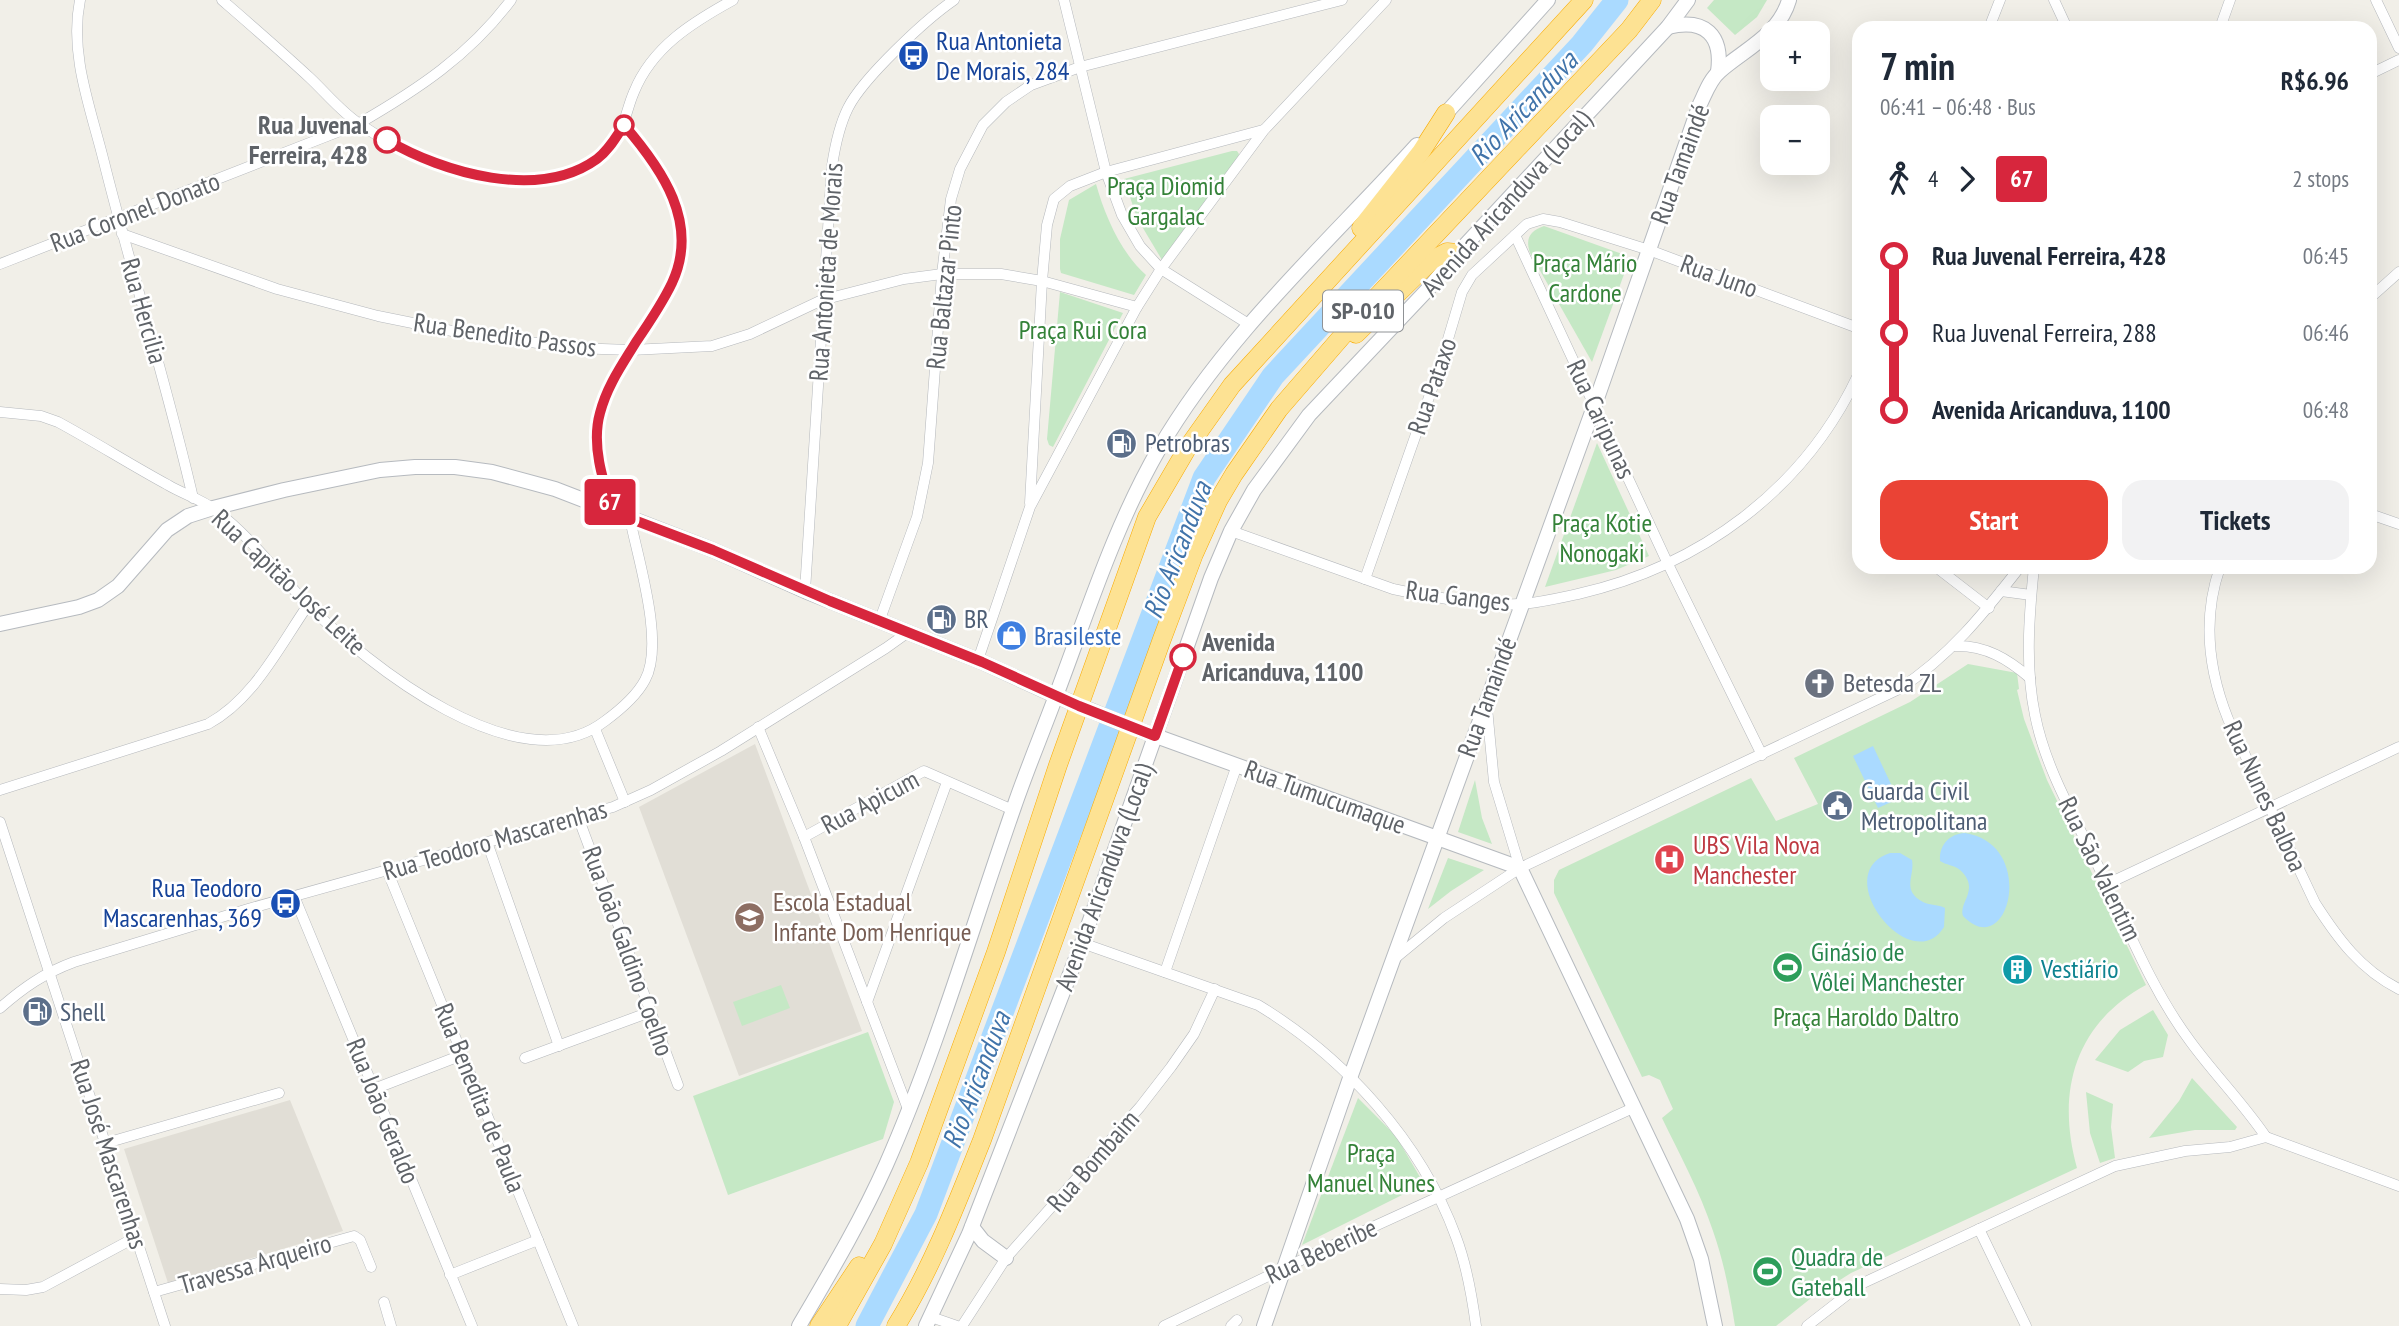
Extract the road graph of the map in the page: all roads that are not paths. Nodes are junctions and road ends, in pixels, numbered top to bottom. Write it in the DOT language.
graph roads {
  1 [pos="79,0"];
  2 [pos="222,0"];
  3 [pos="511,0"];
  4 [pos="715,0"];
  5 [pos="733,0"];
  6 [pos="954,0"];
  7 [pos="1064,0"];
  8 [pos="1342,0"];
  9 [pos="1386,0"];
  10 [pos="1548,0"];
  11 [pos="1584,0"];
  12 [pos="1652,0"];
  13 [pos="1688,0"];
  14 [pos="1789,0"];
  15 [pos="2000,0"];
  16 [pos="2054,0"];
  17 [pos="2230,0"];
  18 [pos="2376,0"];
  19 [pos="711,12"];
  20 [pos="1992,21"];
  21 [pos="2064,21"];
  22 [pos="2222,21"];
  23 [pos="1668,27"];
  24 [pos="2399,48"];
  25 [pos="2399,60"];
  26 [pos="1080,67"];
  27 [pos="2377,71"];
  28 [pos="1718,72"];
  29 [pos="1446,113"];
  30 [pos="358,124"];
  31 [pos="624,125"];
  32 [pos="1264,130"];
  33 [pos="1106,172"];
  34 [pos="117,218"];
  35 [pos="1538,220"];
  36 [pos="122,234"];
  37 [pos="1515,235"];
  38 [pos="1649,250"];
  39 [pos="1458,253"];
  40 [pos="0,264"];
  41 [pos="1161,269"];
  42 [pos="1333,272"];
  43 [pos="2399,272"];
  44 [pos="942,274"];
  45 [pos="1042,281"];
  46 [pos="2377,292"];
  47 [pos="822,300"];
  48 [pos="1137,307"];
  49 [pos="1250,326"];
  50 [pos="1852,326"];
  51 [pos="631,350"];
  52 [pos="1852,386"];
  53 [pos="1295,392"];
  54 [pos="1595,404"];
  55 [pos="0,412"];
  56 [pos="192,498"];
  57 [pos="1030,507"];
  58 [pos="213,508"];
  59 [pos="613,512"];
  60 [pos="2377,516"];
  61 [pos="630,519"];
  62 [pos="2399,524"];
  63 [pos="1231,531"];
  64 [pos="1668,564"];
  65 [pos="1945,574"];
  66 [pos="2015,574"];
  67 [pos="2033,574"];
  68 [pos="2217,574"];
  69 [pos="1365,579"];
  70 [pos="805,591"];
  71 [pos="2001,591"];
  72 [pos="2031,595"];
  73 [pos="1521,604"];
  74 [pos="309,606"];
  75 [pos="1989,608"];
  76 [pos="879,622"];
  77 [pos="0,624"];
  78 [pos="906,633"];
  79 [pos="1955,646"];
  80 [pos="978,660"];
  81 [pos="2030,678"];
  82 [pos="1056,696"];
  83 [pos="1486,701"];
  84 [pos="1085,709"];
  85 [pos="1124,724"];
  86 [pos="758,727"];
  87 [pos="595,729"];
  88 [pos="1155,736"];
  89 [pos="2399,747"];
  90 [pos="1762,755"];
  91 [pos="1237,765"];
  92 [pos="947,782"];
  93 [pos="0,790"];
  94 [pos="625,802"];
  95 [pos="2271,807"];
  96 [pos="1013,810"];
  97 [pos="578,817"];
  98 [pos="0,822"];
  99 [pos="804,837"];
  100 [pos="1437,838"];
  101 [pos="487,842"];
  102 [pos="1520,868"];
  103 [pos="387,870"];
  104 [pos="2107,884"];
  105 [pos="294,896"];
  106 [pos="1082,943"];
  107 [pos="1392,960"];
  108 [pos="49,971"];
  109 [pos="1165,972"];
  110 [pos="1215,989"];
  111 [pos="2399,989"];
  112 [pos="867,1002"];
  113 [pos="0,1008"];
  114 [pos="650,1012"];
  115 [pos="559,1046"];
  116 [pos="463,1055"];
  117 [pos="525,1058"];
  118 [pos="1350,1078"];
  119 [pos="678,1086"];
  120 [pos="374,1089"];
  121 [pos="279,1093"];
  122 [pos="1633,1108"];
  123 [pos="908,1109"];
  124 [pos="2266,1137"];
  125 [pos="106,1143"];
  126 [pos="919,1163"];
  127 [pos="2399,1186"];
  128 [pos="1438,1198"];
  129 [pos="972,1227"];
  130 [pos="1979,1229"];
  131 [pos="136,1237"];
  132 [pos="538,1240"];
  133 [pos="1006,1258"];
  134 [pos="371,1267"];
  135 [pos="1285,1267"];
  136 [pos="450,1275"];
  137 [pos="0,1289"];
  138 [pos="154,1292"];
  139 [pos="384,1301"];
  140 [pos="911,1302"];
  141 [pos="929,1322"];
  142 [pos="164,1326"];
  143 [pos="391,1326"];
  144 [pos="472,1326"];
  145 [pos="573,1326"];
  146 [pos="799,1326"];
  147 [pos="819,1326"];
  148 [pos="837,1326"];
  149 [pos="896,1326"];
  150 [pos="902,1326"];
  151 [pos="959,1326"];
  152 [pos="1164,1326"];
  153 [pos="1264,1326"];
  154 [pos="1476,1326"];
  155 [pos="1715,1326"];
  156 [pos="1807,1326"];
  157 [pos="2026,1326"];
  1 -- 34 [label="street, Rua Hercilia"];
  2 -- 30 [label="street"];
  3 -- 30 [label="street, Rua Coronel Donato"];
  4 -- 19 [label="street"];
  5 -- 19 [label="street"];
  6 -- 47 [label="street, Rua Antonieta de Morais"];
  7 -- 26 [label="street"];
  8 -- 26 [label="street, Rua Baltazar Pinto"];
  9 -- 32 [label="street"];
  10 -- 29 [label="street"];
  11 -- 42 [label="highway, SP-010"];
  12 -- 53 [label="highway, SP-010"];
  13 -- 23 [label="street, Avenida Aricanduva (Local)"];
  14 -- 28 [label="street"];
  15 -- 20 [label="street"];
  16 -- 21 [label="street"];
  17 -- 22 [label="street"];
  18 -- 24 [label="street"];
  19 -- 31 [label="street"];
  23 -- 28 [label="street"];
  23 -- 39 [label="street, Avenida Aricanduva (Local)"];
  25 -- 27 [label="street"];
  26 -- 33 [label="street"];
  26 -- 44 [label="street, Rua Baltazar Pinto"];
  28 -- 38 [label="street, Rua Tamaindé"];
  29 -- 42 [label="highway"];
  29 -- 49 [label="street"];
  30 -- 31 [label="street"];
  30 -- 34 [label="street, Rua Coronel Donato"];
  31 -- 51 [label="street"];
  32 -- 33 [label="street"];
  32 -- 41 [label="street"];
  33 -- 41 [label="street"];
  33 -- 45 [label="street"];
  34 -- 36 [label="street, Rua Hercilia"];
  34 -- 40 [label="street, Rua Coronel Donato"];
  35 -- 37 [label="street, Rua Pataxo"];
  35 -- 38 [label="street, Rua Juno"];
  36 -- 51 [label="street, Rua Benedito Passos"];
  36 -- 56 [label="street, Rua Hercilia"];
  37 -- 54 [label="street, Rua Caripunas"];
  37 -- 69 [label="street, Rua Pataxo"];
  38 -- 50 [label="street, Rua Juno"];
  38 -- 54 [label="street, Rua Tamaindé"];
  39 -- 53 [label="highway"];
  39 -- 63 [label="street, Avenida Aricanduva (Local)"];
  41 -- 48 [label="street"];
  41 -- 49 [label="street"];
  42 -- 84 [label="highway, SP-010"];
  43 -- 46 [label="street"];
  44 -- 45 [label="street, Rua Benedito Passos"];
  44 -- 47 [label="street, Rua Benedito Passos"];
  44 -- 76 [label="street, Rua Baltazar Pinto"];
  45 -- 48 [label="street, Rua Benedito Passos"];
  45 -- 57 [label="street"];
  47 -- 51 [label="street, Rua Benedito Passos"];
  47 -- 70 [label="street, Rua Antonieta de Morais"];
  48 -- 57 [label="street"];
  49 -- 82 [label="street"];
  51 -- 59 [label="street"];
  52 -- 64 [label="street, Rua Ganges"];
  53 -- 85 [label="highway, SP-010"];
  54 -- 64 [label="street, Rua Caripunas"];
  54 -- 73 [label="street, Rua Tamaindé"];
  55 -- 56 [label="street, Rua Capitão José Leite"];
  56 -- 58 [label="street, Rua Capitão José Leite"];
  57 -- 80 [label="street"];
  58 -- 59 [label="street, Rua Tumucumaque"];
  58 -- 74 [label="street, Rua Capitão José Leite"];
  58 -- 77 [label="street, Rua Tumucumaque"];
  59 -- 61 [label="street, Rua Tumucumaque"];
  60 -- 62 [label="street"];
  61 -- 70 [label="street, Rua Tumucumaque"];
  61 -- 87 [label="street, Rua Capitão José Leite"];
  63 -- 69 [label="street, Rua Ganges"];
  63 -- 88 [label="street, Avenida Aricanduva (Local)"];
  64 -- 73 [label="street, Rua Ganges"];
  64 -- 90 [label="street, Rua Caripunas"];
  65 -- 75 [label="street"];
  66 -- 71 [label="street"];
  67 -- 72 [label="street, Rua São Valentim"];
  68 -- 95 [label="street, Rua Nunes Balboa"];
  69 -- 73 [label="street, Rua Ganges"];
  70 -- 76 [label="street, Rua Tumucumaque"];
  71 -- 72 [label="street"];
  71 -- 75 [label="street"];
  72 -- 81 [label="street, Rua São Valentim"];
  73 -- 83 [label="street, Rua Tamaindé"];
  74 -- 87 [label="street, Rua Capitão José Leite"];
  74 -- 93 [label="street"];
  75 -- 79 [label="street"];
  76 -- 78 [label="street, Rua Tumucumaque"];
  78 -- 80 [label="street, Rua Tumucumaque"];
  78 -- 86 [label="street, Rua Teodoro Mascarenhas"];
  79 -- 81 [label="street"];
  79 -- 90 [label="street"];
  80 -- 82 [label="street, Rua Tumucumaque"];
  81 -- 104 [label="street, Rua São Valentim"];
  82 -- 84 [label="street, Rua Tumucumaque"];
  82 -- 96 [label="street"];
  83 -- 100 [label="street, Rua Tamaindé"];
  83 -- 102 [label="street"];
  84 -- 85 [label="street, Rua Tumucumaque"];
  84 -- 126 [label="highway, SP-010"];
  85 -- 88 [label="street, Rua Tumucumaque"];
  85 -- 140 [label="highway, SP-010"];
  86 -- 94 [label="street, Rua Teodoro Mascarenhas"];
  86 -- 99 [label="street"];
  87 -- 94 [label="street"];
  88 -- 91 [label="street, Rua Tumucumaque"];
  88 -- 106 [label="street, Avenida Aricanduva (Local)"];
  89 -- 95 [label="street"];
  90 -- 102 [label="street"];
  91 -- 100 [label="street, Rua Tumucumaque"];
  91 -- 109 [label="street"];
  92 -- 96 [label="street, Rua Apicum"];
  92 -- 99 [label="street, Rua Apicum"];
  92 -- 112 [label="street"];
  94 -- 97 [label="street, Rua Teodoro Mascarenhas"];
  95 -- 104 [label="street"];
  95 -- 111 [label="street, Rua Nunes Balboa"];
  96 -- 123 [label="street"];
  97 -- 101 [label="street, Rua Teodoro Mascarenhas"];
  97 -- 114 [label="street, Rua João Galdino Coelho"];
  98 -- 108 [label="street, Rua José Mascarenhas"];
  99 -- 112 [label="street"];
  100 -- 102 [label="street, Rua Tumucumaque"];
  100 -- 107 [label="street, Rua Tamaindé"];
  101 -- 103 [label="street, Rua Teodoro Mascarenhas"];
  101 -- 115 [label="street"];
  102 -- 107 [label="street"];
  102 -- 122 [label="street"];
  103 -- 105 [label="street, Rua Teodoro Mascarenhas"];
  103 -- 116 [label="street, Rua Benedita de Paula"];
  104 -- 124 [label="street, Rua São Valentim"];
  105 -- 108 [label="street, Rua Teodoro Mascarenhas"];
  105 -- 120 [label="street, Rua João Geraldo"];
  106 -- 109 [label="street"];
  106 -- 129 [label="street, Avenida Aricanduva (Local)"];
  107 -- 118 [label="street, Rua Tamaindé"];
  108 -- 113 [label="street, Rua Teodoro Mascarenhas"];
  108 -- 125 [label="street, Rua José Mascarenhas"];
  109 -- 110 [label="street"];
  110 -- 118 [label="street"];
  110 -- 133 [label="street, Rua Bombaim"];
  112 -- 123 [label="street"];
  114 -- 115 [label="street"];
  114 -- 119 [label="street, Rua João Galdino Coelho"];
  115 -- 117 [label="street"];
  116 -- 120 [label="street"];
  116 -- 132 [label="street, Rua Benedita de Paula"];
  118 -- 128 [label="street"];
  118 -- 135 [label="street, Rua Tamaindé"];
  120 -- 136 [label="street, Rua João Geraldo"];
  121 -- 125 [label="street"];
  122 -- 128 [label="street, Rua Beberibe"];
  122 -- 155 [label="street"];
  123 -- 146 [label="street"];
  124 -- 127 [label="street"];
  124 -- 130 [label="street"];
  125 -- 131 [label="street, Rua José Mascarenhas"];
  126 -- 147 [label="highway"];
  126 -- 148 [label="highway, SP-010"];
  128 -- 135 [label="street, Rua Beberibe"];
  128 -- 154 [label="street"];
  129 -- 133 [label="street"];
  129 -- 141 [label="street, Avenida Aricanduva (Local)"];
  130 -- 156 [label="street"];
  130 -- 157 [label="street"];
  131 -- 137 [label="street"];
  131 -- 138 [label="street, Rua José Mascarenhas"];
  132 -- 136 [label="street"];
  132 -- 145 [label="street, Rua Benedita de Paula"];
  133 -- 151 [label="street, Rua Bombaim"];
  134 -- 138 [label="street, Travessa Arqueiro"];
  135 -- 152 [label="street, Rua Beberibe"];
  135 -- 153 [label="street, Rua Tamaindé"];
  136 -- 144 [label="street, Rua João Geraldo"];
  138 -- 142 [label="street, Rua José Mascarenhas"];
  139 -- 143 [label="street"];
  140 -- 149 [label="highway, SP-010"];
  140 -- 150 [label="highway"];
  141 -- 151 [label="street"];
}
